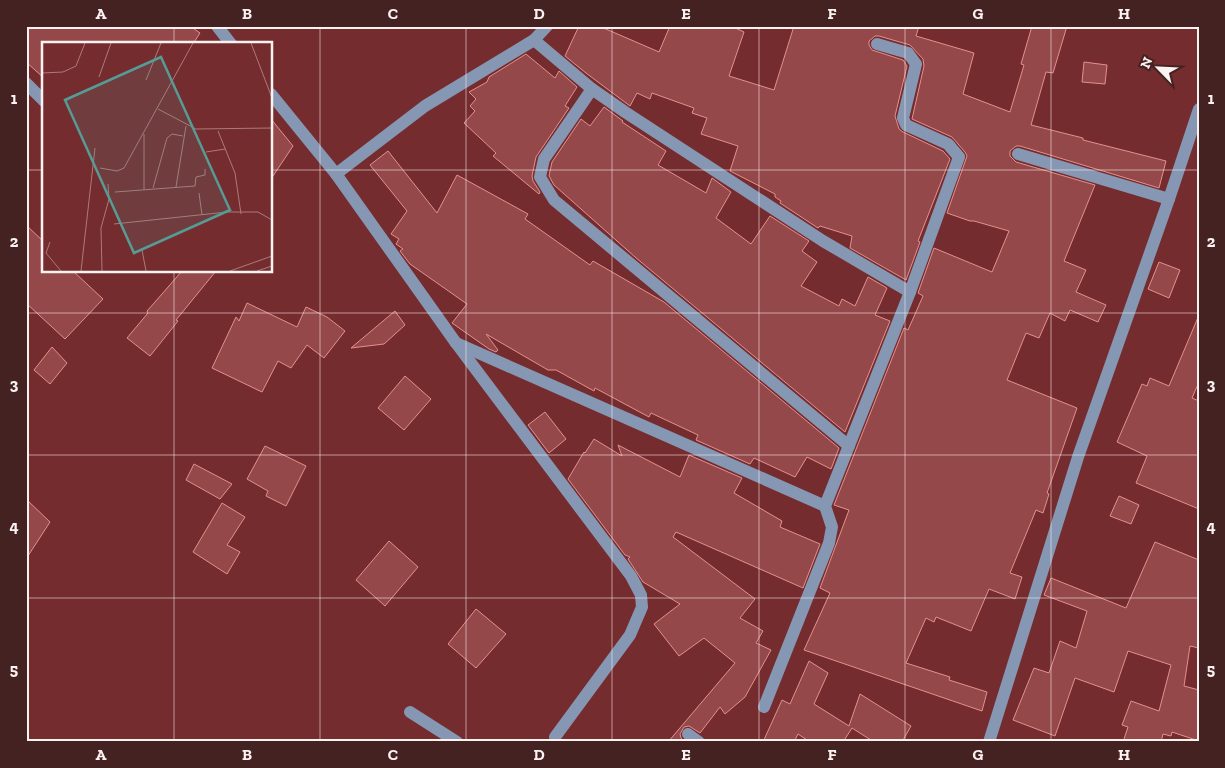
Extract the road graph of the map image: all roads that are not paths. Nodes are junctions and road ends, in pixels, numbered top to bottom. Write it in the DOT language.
graph roads {
  1 [pos="217,26"];
  2 [pos="547,26"];
  3 [pos="534,40"];
  4 [pos="229,42"];
  5 [pos="877,44"];
  6 [pos="26,83"];
  7 [pos="592,89"];
  8 [pos="272,95"];
  9 [pos="42,99"];
  10 [pos="1199,109"];
  11 [pos="1018,154"];
  12 [pos="336,174"];
  13 [pos="1169,199"];
  14 [pos="910,292"];
  15 [pos="456,343"];
  16 [pos="849,446"];
  17 [pos="825,506"];
  18 [pos="764,708"];
  19 [pos="410,712"];
  20 [pos="688,734"];
  21 [pos="555,737"];
  22 [pos="458,742"];
  23 [pos="699,742"];
  24 [pos="990,742"];
  1 -- 4 [label="street"];
  2 -- 3 [label="street"];
  3 -- 7 [label="street"];
  3 -- 12 [label="street"];
  5 -- 14 [label="street"];
  6 -- 9 [label="street"];
  7 -- 14 [label="street"];
  7 -- 16 [label="street"];
  8 -- 12 [label="street"];
  10 -- 13 [label="street"];
  11 -- 13 [label="street"];
  12 -- 15 [label="street"];
  13 -- 24 [label="street"];
  14 -- 16 [label="street"];
  15 -- 17 [label="street"];
  15 -- 21 [label="street"];
  16 -- 17 [label="street"];
  17 -- 18 [label="street"];
  19 -- 22 [label="street"];
  20 -- 23 [label="street"];
}
